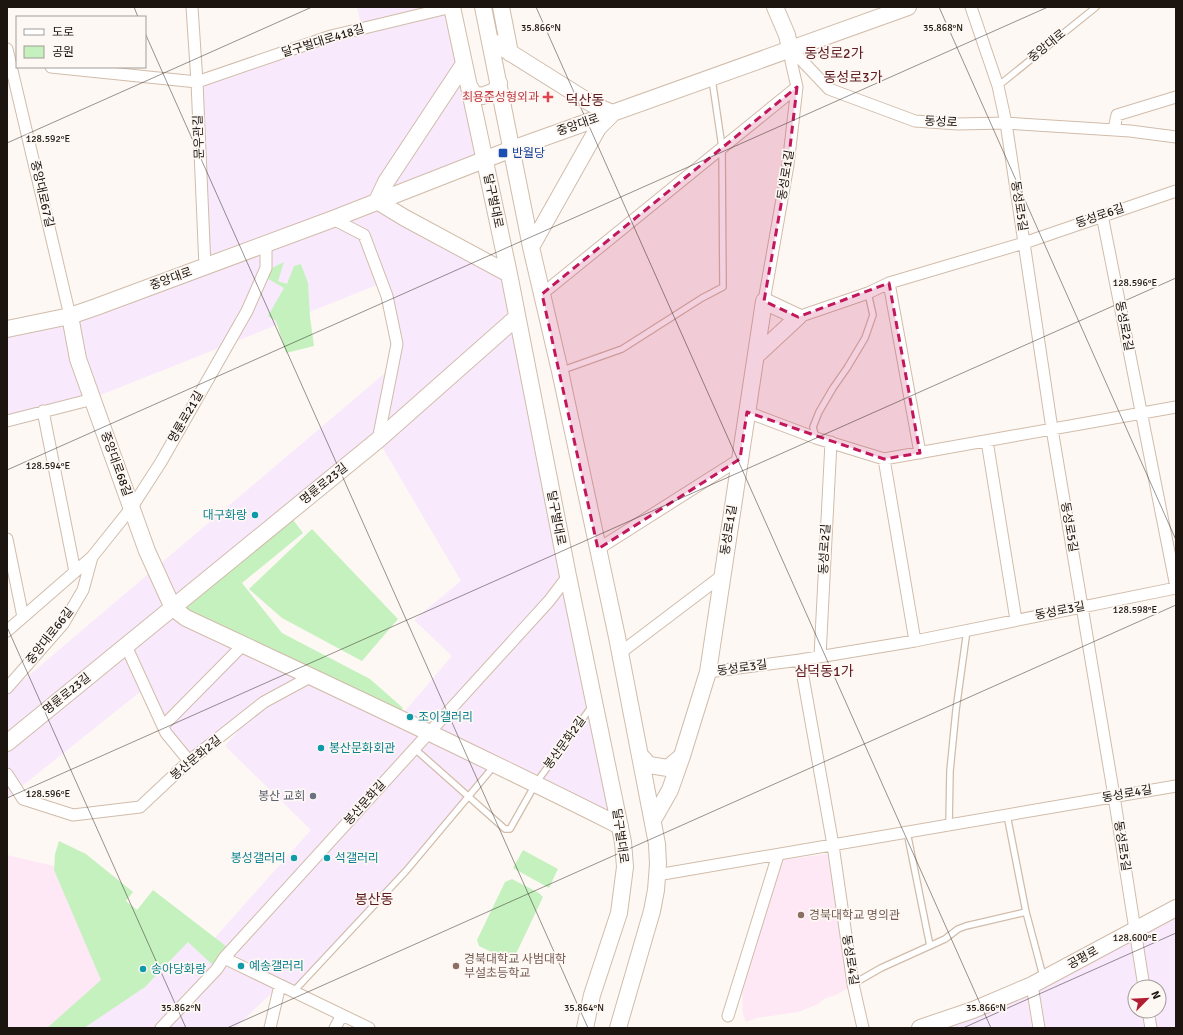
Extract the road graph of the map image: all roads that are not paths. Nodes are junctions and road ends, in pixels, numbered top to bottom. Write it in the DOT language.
graph roads {
  1 [pos="192,7"];
  2 [pos="452,7"];
  3 [pos="483,7"];
  4 [pos="501,7"];
  5 [pos="775,7"];
  6 [pos="908,7"];
  7 [pos="971,7"];
  8 [pos="1096,7"];
  9 [pos="490,40"];
  10 [pos="790,48"];
  11 [pos="7,49"];
  12 [pos="510,53"];
  13 [pos="14,63"];
  14 [pos="464,64"];
  15 [pos="61,68"];
  16 [pos="712,78"];
  17 [pos="197,82"];
  18 [pos="499,82"];
  19 [pos="469,86"];
  20 [pos="998,86"];
  21 [pos="797,87"];
  22 [pos="1176,97"];
  23 [pos="612,113"];
  24 [pos="1006,123"];
  25 [pos="1114,129"];
  26 [pos="1176,136"];
  27 [pos="722,147"];
  28 [pos="512,149"];
  29 [pos="484,160"];
  30 [pos="1176,191"];
  31 [pos="377,201"];
  32 [pos="1102,216"];
  33 [pos="333,219"];
  34 [pos="1024,243"];
  35 [pos="266,244"];
  36 [pos="531,247"];
  37 [pos="205,267"];
  38 [pos="509,274"];
  39 [pos="889,283"];
  40 [pos="868,293"];
  41 [pos="542,294"];
  42 [pos="764,301"];
  43 [pos="70,316"];
  44 [pos="517,317"];
  45 [pos="798,317"];
  46 [pos="7,329"];
  47 [pos="756,356"];
  48 [pos="560,371"];
  49 [pos="92,398"];
  50 [pos="1176,407"];
  51 [pos="43,411"];
  52 [pos="747,412"];
  53 [pos="1141,413"];
  54 [pos="7,421"];
  55 [pos="1052,429"];
  56 [pos="816,438"];
  57 [pos="378,440"];
  58 [pos="987,441"];
  59 [pos="831,442"];
  60 [pos="920,453"];
  61 [pos="740,459"];
  62 [pos="884,459"];
  63 [pos="132,507"];
  64 [pos="7,539"];
  65 [pos="598,550"];
  66 [pos="92,557"];
  67 [pos="74,572"];
  68 [pos="723,574"];
  69 [pos="568,576"];
  70 [pos="1176,587"];
  71 [pos="1083,607"];
  72 [pos="173,608"];
  73 [pos="23,617"];
  74 [pos="1016,620"];
  75 [pos="967,630"];
  76 [pos="7,631"];
  77 [pos="915,641"];
  78 [pos="243,644"];
  79 [pos="126,646"];
  80 [pos="620,653"];
  81 [pos="820,656"];
  82 [pos="800,660"];
  83 [pos="708,672"];
  84 [pos="312,676"];
  85 [pos="7,688"];
  86 [pos="594,702"];
  87 [pos="163,726"];
  88 [pos="430,732"];
  89 [pos="7,742"];
  90 [pos="415,749"];
  91 [pos="640,755"];
  92 [pos="682,756"];
  93 [pos="189,761"];
  94 [pos="496,764"];
  95 [pos="7,774"];
  96 [pos="536,784"];
  97 [pos="1176,786"];
  98 [pos="1114,796"];
  99 [pos="469,797"];
  100 [pos="1007,815"];
  101 [pos="653,820"];
  102 [pos="949,825"];
  103 [pos="620,826"];
  104 [pos="907,832"];
  105 [pos="833,845"];
  106 [pos="778,855"];
  107 [pos="657,875"];
  108 [pos="1176,908"];
  109 [pos="1026,912"];
  110 [pos="1134,930"];
  111 [pos="930,946"];
  112 [pos="224,958"];
  113 [pos="1143,979"];
  114 [pos="1038,982"];
  115 [pos="853,984"];
  116 [pos="280,985"];
  117 [pos="294,991"];
  118 [pos="592,995"];
  119 [pos="342,1015"];
  120 [pos="728,1016"];
  121 [pos="161,1028"];
  122 [pos="270,1028"];
  123 [pos="335,1028"];
  124 [pos="369,1028"];
  125 [pos="578,1028"];
  126 [pos="585,1028"];
  127 [pos="618,1028"];
  128 [pos="863,1028"];
  129 [pos="920,1028"];
  130 [pos="1039,1028"];
  1 -- 17 [label="street, 문우관길"];
  2 -- 14 [label="main road, 달구벌대로"];
  2 -- 17 [label="street, 달구벌대로418길"];
  3 -- 9 [label="main road"];
  4 -- 12 [label="main road"];
  5 -- 10 [label="main road"];
  6 -- 10 [label="main road, 중앙대로"];
  7 -- 20 [label="street"];
  8 -- 20 [label="lane, 중앙대로"];
  9 -- 12 [label="main road"];
  9 -- 18 [label="main road"];
  10 -- 16 [label="main road, 중앙대로"];
  10 -- 21 [label="street, 동성로1길"];
  10 -- 24 [label="street, 동성로"];
  11 -- 13 [label="street, 중앙대로67길"];
  12 -- 23 [label="main road"];
  13 -- 43 [label="street, 중앙대로67길"];
  14 -- 19 [label="main road, 달구벌대로"];
  14 -- 31 [label="main road"];
  15 -- 17 [label="street"];
  16 -- 23 [label="main road, 중앙대로"];
  16 -- 27 [label="lane"];
  17 -- 37 [label="street, 문우관길"];
  18 -- 19 [label="main road"];
  18 -- 28 [label="main road"];
  19 -- 29 [label="main road, 달구벌대로"];
  20 -- 24 [label="street"];
  21 -- 27 [label="street"];
  21 -- 42 [label="street, 동성로1길"];
  22 -- 25 [label="street"];
  23 -- 28 [label="main road, 중앙대로"];
  23 -- 36 [label="main road"];
  24 -- 25 [label="street, 동성로"];
  24 -- 34 [label="street, 동성로5길"];
  25 -- 26 [label="street, 동성로"];
  27 -- 41 [label="street"];
  27 -- 48 [label="lane"];
  28 -- 29 [label="main road, 중앙대로"];
  28 -- 36 [label="main road"];
  29 -- 31 [label="main road, 중앙대로"];
  29 -- 38 [label="main road, 달구벌대로"];
  30 -- 32 [label="street, 동성로6길"];
  31 -- 33 [label="main road, 중앙대로"];
  31 -- 38 [label="main road"];
  32 -- 34 [label="street, 동성로6길"];
  32 -- 53 [label="street, 동성로2길"];
  33 -- 35 [label="main road, 중앙대로"];
  33 -- 57 [label="street"];
  34 -- 39 [label="street"];
  34 -- 55 [label="street, 동성로5길"];
  35 -- 37 [label="main road, 중앙대로"];
  35 -- 63 [label="street, 명륜로21길"];
  36 -- 41 [label="main road"];
  37 -- 43 [label="main road, 중앙대로"];
  38 -- 44 [label="main road, 달구벌대로"];
  39 -- 40 [label="street"];
  39 -- 60 [label="street"];
  40 -- 45 [label="street"];
  40 -- 56 [label="lane"];
  41 -- 48 [label="main road"];
  42 -- 45 [label="main road"];
  42 -- 47 [label="main road, 동성로1길"];
  43 -- 46 [label="main road, 중앙대로"];
  43 -- 49 [label="main road, 중앙대로68길"];
  44 -- 57 [label="main road, 명륜로23길"];
  44 -- 69 [label="main road, 달구벌대로"];
  45 -- 47 [label="main road"];
  47 -- 52 [label="main road, 동성로1길"];
  48 -- 65 [label="main road"];
  49 -- 51 [label="street"];
  49 -- 63 [label="main road, 중앙대로68길"];
  50 -- 53 [label="street"];
  51 -- 54 [label="street"];
  51 -- 67 [label="street"];
  52 -- 56 [label="street"];
  52 -- 61 [label="main road, 동성로1길"];
  53 -- 55 [label="street"];
  53 -- 70 [label="street, 동성로2길"];
  55 -- 58 [label="street"];
  55 -- 71 [label="street, 동성로5길"];
  56 -- 59 [label="street"];
  57 -- 72 [label="main road, 명륜로23길"];
  58 -- 60 [label="street"];
  58 -- 74 [label="street"];
  59 -- 62 [label="street"];
  59 -- 81 [label="street, 동성로2길"];
  60 -- 62 [label="street"];
  61 -- 65 [label="street"];
  61 -- 68 [label="main road, 동성로1길"];
  62 -- 77 [label="street"];
  63 -- 66 [label="street, 명륜로21길"];
  63 -- 72 [label="main road, 중앙대로68길"];
  64 -- 73 [label="street"];
  65 -- 80 [label="main road"];
  66 -- 67 [label="street, 명륜로21길"];
  66 -- 85 [label="street, 중앙대로66길"];
  67 -- 73 [label="street, 명륜로21길"];
  68 -- 80 [label="street"];
  68 -- 83 [label="main road, 동성로1길"];
  69 -- 86 [label="main road, 달구벌대로"];
  69 -- 88 [label="street, 봉산문화길"];
  70 -- 71 [label="street, 동성로3길"];
  71 -- 74 [label="street, 동성로3길"];
  71 -- 98 [label="street, 동성로5길"];
  72 -- 78 [label="main road, 봉산문화2길"];
  72 -- 79 [label="main road, 명륜로23길"];
  73 -- 76 [label="street, 명륜로21길"];
  74 -- 75 [label="street, 동성로3길"];
  75 -- 77 [label="street, 동성로3길"];
  75 -- 102 [label="lane"];
  77 -- 81 [label="street, 동성로3길"];
  78 -- 84 [label="main road, 봉산문화2길"];
  78 -- 87 [label="street"];
  79 -- 87 [label="street"];
  79 -- 89 [label="main road, 명륜로23길"];
  80 -- 91 [label="main road"];
  81 -- 82 [label="street, 동성로3길"];
  82 -- 83 [label="street, 동성로3길"];
  82 -- 105 [label="street"];
  83 -- 92 [label="main road, 동성로1길"];
  84 -- 88 [label="main road, 봉산문화2길"];
  84 -- 93 [label="street, 봉산문화2길"];
  86 -- 96 [label="lane, 봉산문화2길"];
  86 -- 103 [label="main road, 달구벌대로"];
  87 -- 93 [label="street"];
  88 -- 90 [label="street, 봉산문화길"];
  88 -- 94 [label="main road, 봉산문화2길"];
  90 -- 99 [label="lane"];
  90 -- 112 [label="street, 봉산문화길"];
  91 -- 92 [label="main road"];
  91 -- 101 [label="main road"];
  92 -- 101 [label="main road, 동성로1길"];
  93 -- 95 [label="street, 봉산문화2길"];
  94 -- 96 [label="main road, 봉산문화2길"];
  94 -- 99 [label="lane"];
  96 -- 99 [label="lane, 봉산문화2길"];
  96 -- 103 [label="main road, 봉산문화2길"];
  97 -- 98 [label="street, 동성로4길"];
  98 -- 100 [label="street, 동성로4길"];
  98 -- 110 [label="street, 동성로5길"];
  99 -- 117 [label="lane"];
  100 -- 102 [label="street, 동성로4길"];
  100 -- 109 [label="lane"];
  101 -- 107 [label="main road"];
  102 -- 104 [label="street, 동성로4길"];
  103 -- 118 [label="main road, 달구벌대로"];
  104 -- 105 [label="street, 동성로4길"];
  104 -- 111 [label="lane"];
  105 -- 106 [label="street, 동성로4길"];
  105 -- 115 [label="street, 동성로4길"];
  106 -- 107 [label="street, 동성로4길"];
  106 -- 120 [label="street"];
  107 -- 127 [label="main road"];
  108 -- 110 [label="main road, 공평로"];
  109 -- 111 [label="lane"];
  109 -- 114 [label="lane"];
  110 -- 113 [label="street, 동성로5길"];
  110 -- 114 [label="main road, 공평로"];
  111 -- 115 [label="lane"];
  112 -- 116 [label="street"];
  112 -- 121 [label="street, 봉산문화길"];
  114 -- 129 [label="main road, 공평로"];
  114 -- 130 [label="street"];
  115 -- 128 [label="street, 동성로4길"];
  116 -- 117 [label="street"];
  116 -- 122 [label="street"];
  117 -- 119 [label="street"];
  118 -- 125 [label="main road"];
  118 -- 126 [label="main road, 달구벌대로"];
  119 -- 123 [label="street"];
  119 -- 124 [label="street"];
}
